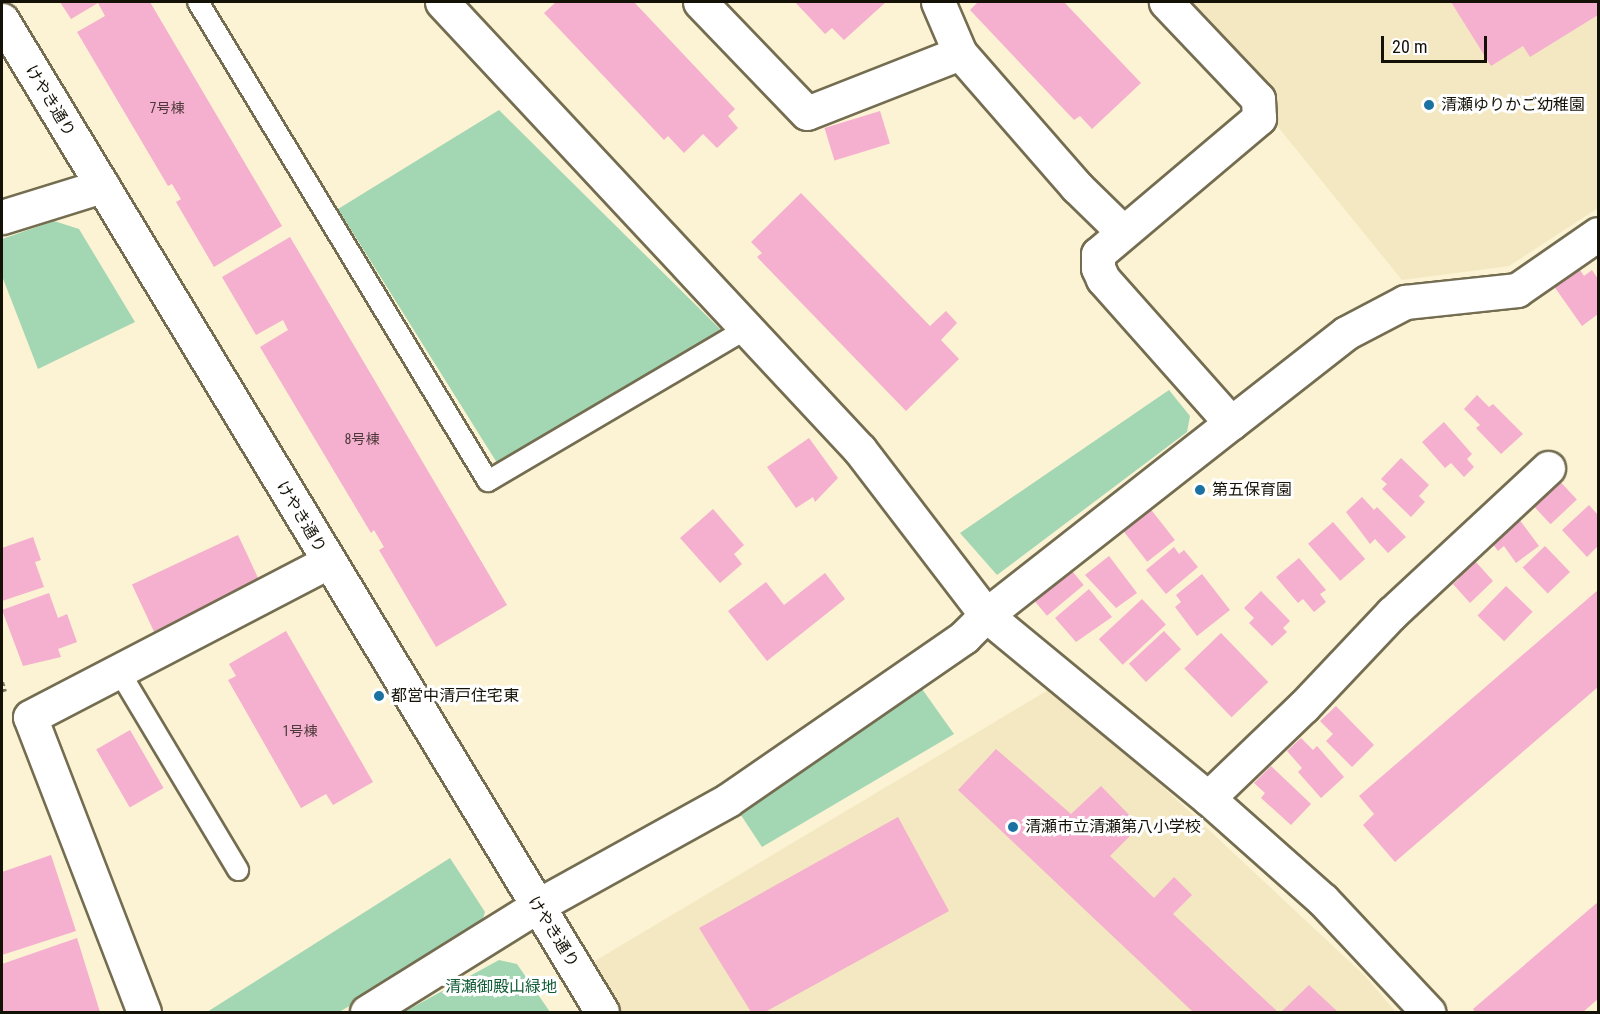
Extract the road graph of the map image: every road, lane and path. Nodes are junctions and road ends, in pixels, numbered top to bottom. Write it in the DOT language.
graph roads {
  1 [pos="198,2"];
  2 [pos="700,2"];
  3 [pos="938,2"];
  4 [pos="1166,2"];
  5 [pos="457,6"];
  6 [pos="2,20"];
  7 [pos="960,52"];
  8 [pos="102,186"];
  9 [pos="2,217"];
  10 [pos="1123,232"];
  11 [pos="1599,234"];
  12 [pos="748,328"];
  13 [pos="1231,423"];
  14 [pos="1548,468"];
  15 [pos="328,562"];
  16 [pos="986,615"];
  17 [pos="119,671"];
  18 [pos="1209,798"];
  19 [pos="238,870"];
  20 [pos="537,906"];
  21 [pos="144,1012"];
  22 [pos="367,1012"];
  23 [pos="602,1012"];
  24 [pos="1428,1012"];
  1 -- 12 [label="lane"];
  2 -- 7 [label="street"];
  3 -- 7 [label="street"];
  4 -- 10 [label="street"];
  5 -- 12 [label="street"];
  6 -- 8 [label="street, けやき通り"];
  7 -- 10 [label="street"];
  8 -- 9 [label="street"];
  8 -- 15 [label="street, けやき通り"];
  10 -- 13 [label="street"];
  11 -- 13 [label="street"];
  12 -- 16 [label="street"];
  13 -- 16 [label="street"];
  14 -- 18 [label="street"];
  15 -- 17 [label="street"];
  15 -- 20 [label="street, けやき通り"];
  16 -- 18 [label="street"];
  16 -- 20 [label="street"];
  17 -- 19 [label="lane"];
  17 -- 21 [label="street"];
  18 -- 24 [label="street"];
  20 -- 22 [label="street"];
  20 -- 23 [label="street, けやき通り"];
}
